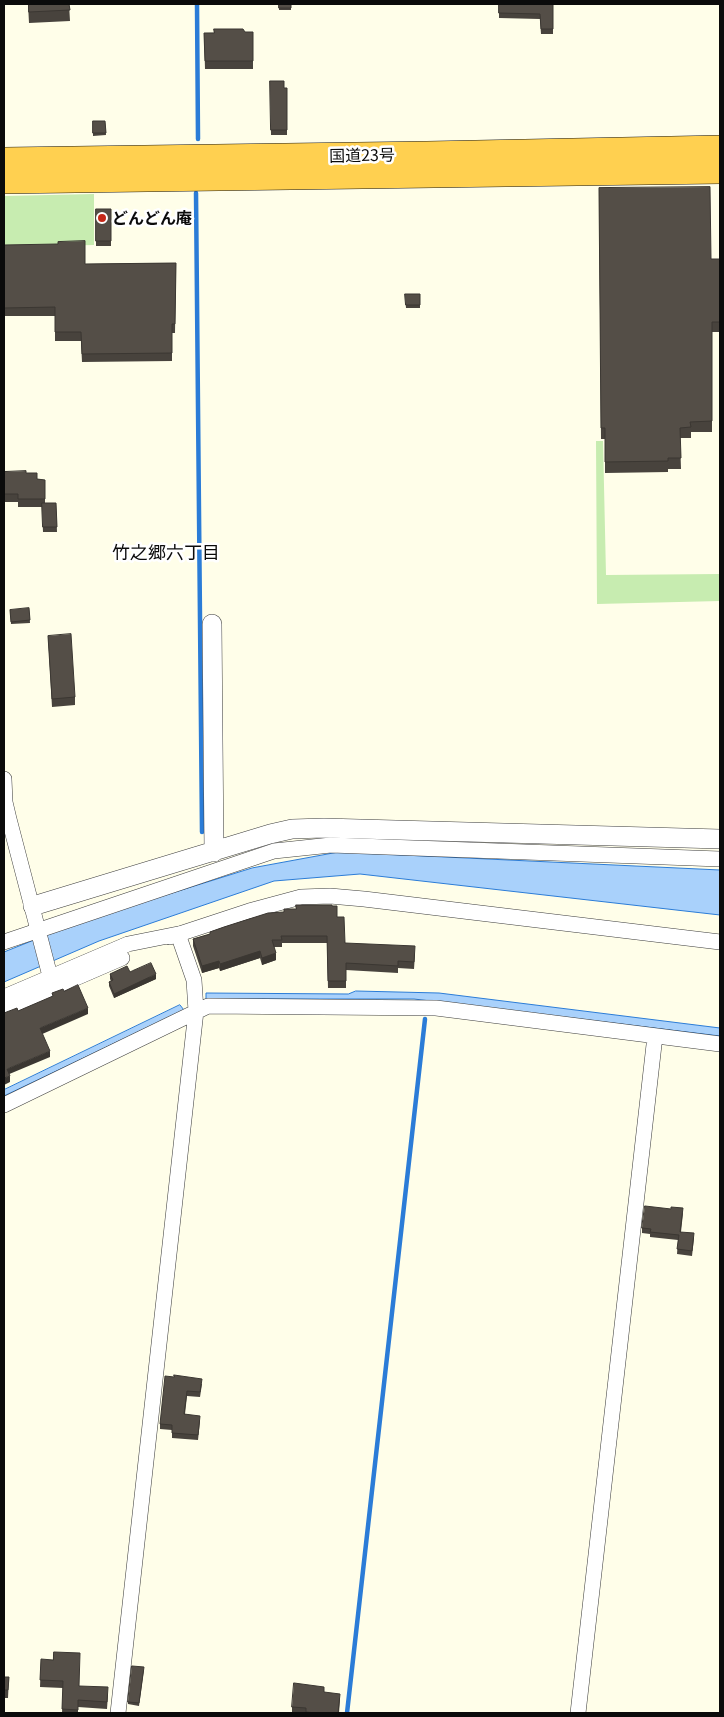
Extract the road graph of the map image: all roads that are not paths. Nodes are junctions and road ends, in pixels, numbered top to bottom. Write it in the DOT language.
graph roads {
  1 [pos="720,148"];
  2 [pos="4,160"];
  3 [pos="720,171"];
  4 [pos="4,182"];
  5 [pos="212,624"];
  6 [pos="4,779"];
  7 [pos="720,839"];
  8 [pos="214,852"];
  9 [pos="720,859"];
  10 [pos="32,906"];
  11 [pos="38,930"];
  12 [pos="178,934"];
  13 [pos="4,942"];
  14 [pos="720,942"];
  15 [pos="49,973"];
  16 [pos="4,997"];
  17 [pos="4,1009"];
  18 [pos="196,1011"];
  19 [pos="655,1036"];
  20 [pos="720,1044"];
  21 [pos="4,1104"];
  22 [pos="118,1713"];
  23 [pos="578,1713"];
  1 -- 2 [label="highway, 国道23号"];
  3 -- 4 [label="highway, 国道23号"];
  5 -- 8 [label="street"];
  6 -- 10 [label="street"];
  7 -- 8 [label="street"];
  8 -- 10 [label="street"];
  9 -- 11 [label="street"];
  10 -- 11 [label="street"];
  11 -- 13 [label="street"];
  11 -- 15 [label="street"];
  12 -- 14 [label="street"];
  12 -- 15 [label="street"];
  12 -- 17 [label="street"];
  12 -- 18 [label="street"];
  15 -- 16 [label="street"];
  18 -- 19 [label="street"];
  18 -- 21 [label="street"];
  18 -- 22 [label="street"];
  19 -- 20 [label="street"];
  19 -- 23 [label="street"];
}
